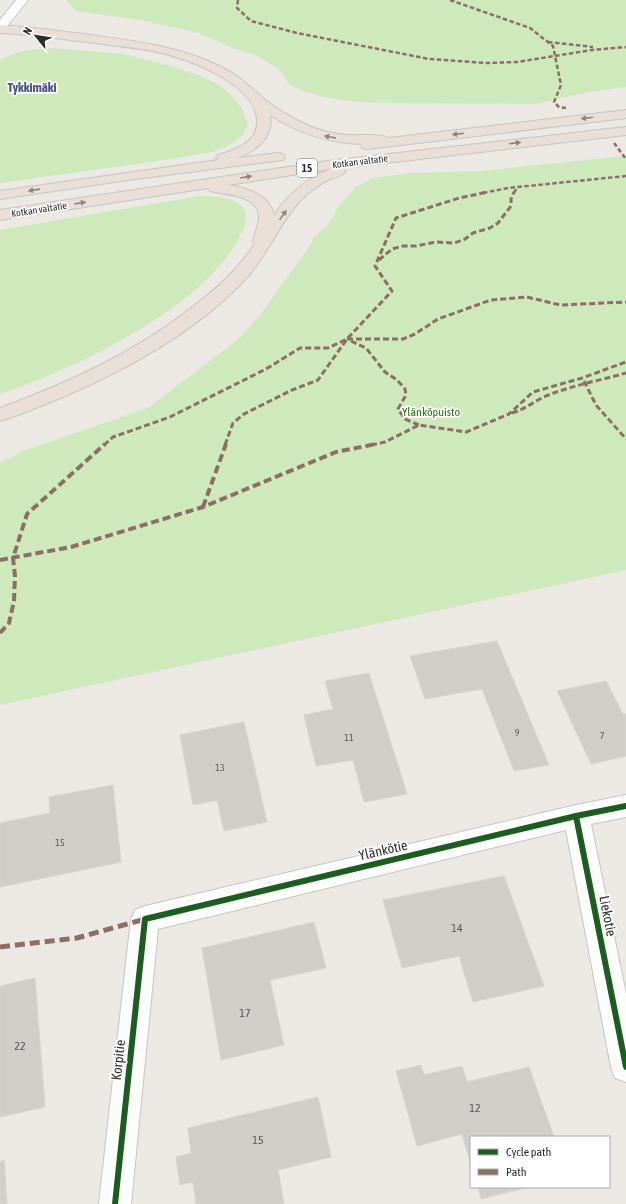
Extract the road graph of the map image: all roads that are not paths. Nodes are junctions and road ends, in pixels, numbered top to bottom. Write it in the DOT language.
graph roads {
  1 [pos="22,0"];
  2 [pos="0,28"];
  3 [pos="0,40"];
  4 [pos="115,42"];
  5 [pos="258,101"];
  6 [pos="626,114"];
  7 [pos="626,131"];
  8 [pos="424,138"];
  9 [pos="462,150"];
  10 [pos="327,151"];
  11 [pos="290,156"];
  12 [pos="128,176"];
  13 [pos="152,192"];
  14 [pos="0,195"];
  15 [pos="0,215"];
  16 [pos="260,246"];
  17 [pos="0,414"];
  18 [pos="626,806"];
  19 [pos="576,816"];
  20 [pos="145,919"];
  21 [pos="626,1067"];
  22 [pos="115,1204"];
  1 -- 2 [label="street"];
  2 -- 4 [label="highway"];
  3 -- 4 [label="highway"];
  4 -- 5 [label="highway"];
  8 -- 5 [label="highway, one-way"];
  5 -- 12 [label="highway"];
  6 -- 8 [label="highway, Kotkan valtatie / 15, one-way"];
  9 -- 7 [label="highway, Kotkan valtatie / 15, one-way"];
  8 -- 10 [label="highway, Kotkan valtatie / 15"];
  13 -- 9 [label="highway, Kotkan valtatie / 15, one-way"];
  16 -- 9 [label="highway, one-way"];
  11 -- 12 [label="highway, Kotkan valtatie / 15"];
  12 -- 14 [label="highway, Kotkan valtatie / 15, one-way"];
  15 -- 13 [label="highway, Kotkan valtatie / 15, one-way"];
  13 -- 16 [label="highway"];
  16 -- 17 [label="highway"];
  18 -- 19 [label="street, Ylänkötie"];
  19 -- 20 [label="street, Ylänkötie"];
  19 -- 21 [label="street, Liekotie"];
  20 -- 22 [label="street, Korpitie"];
}
